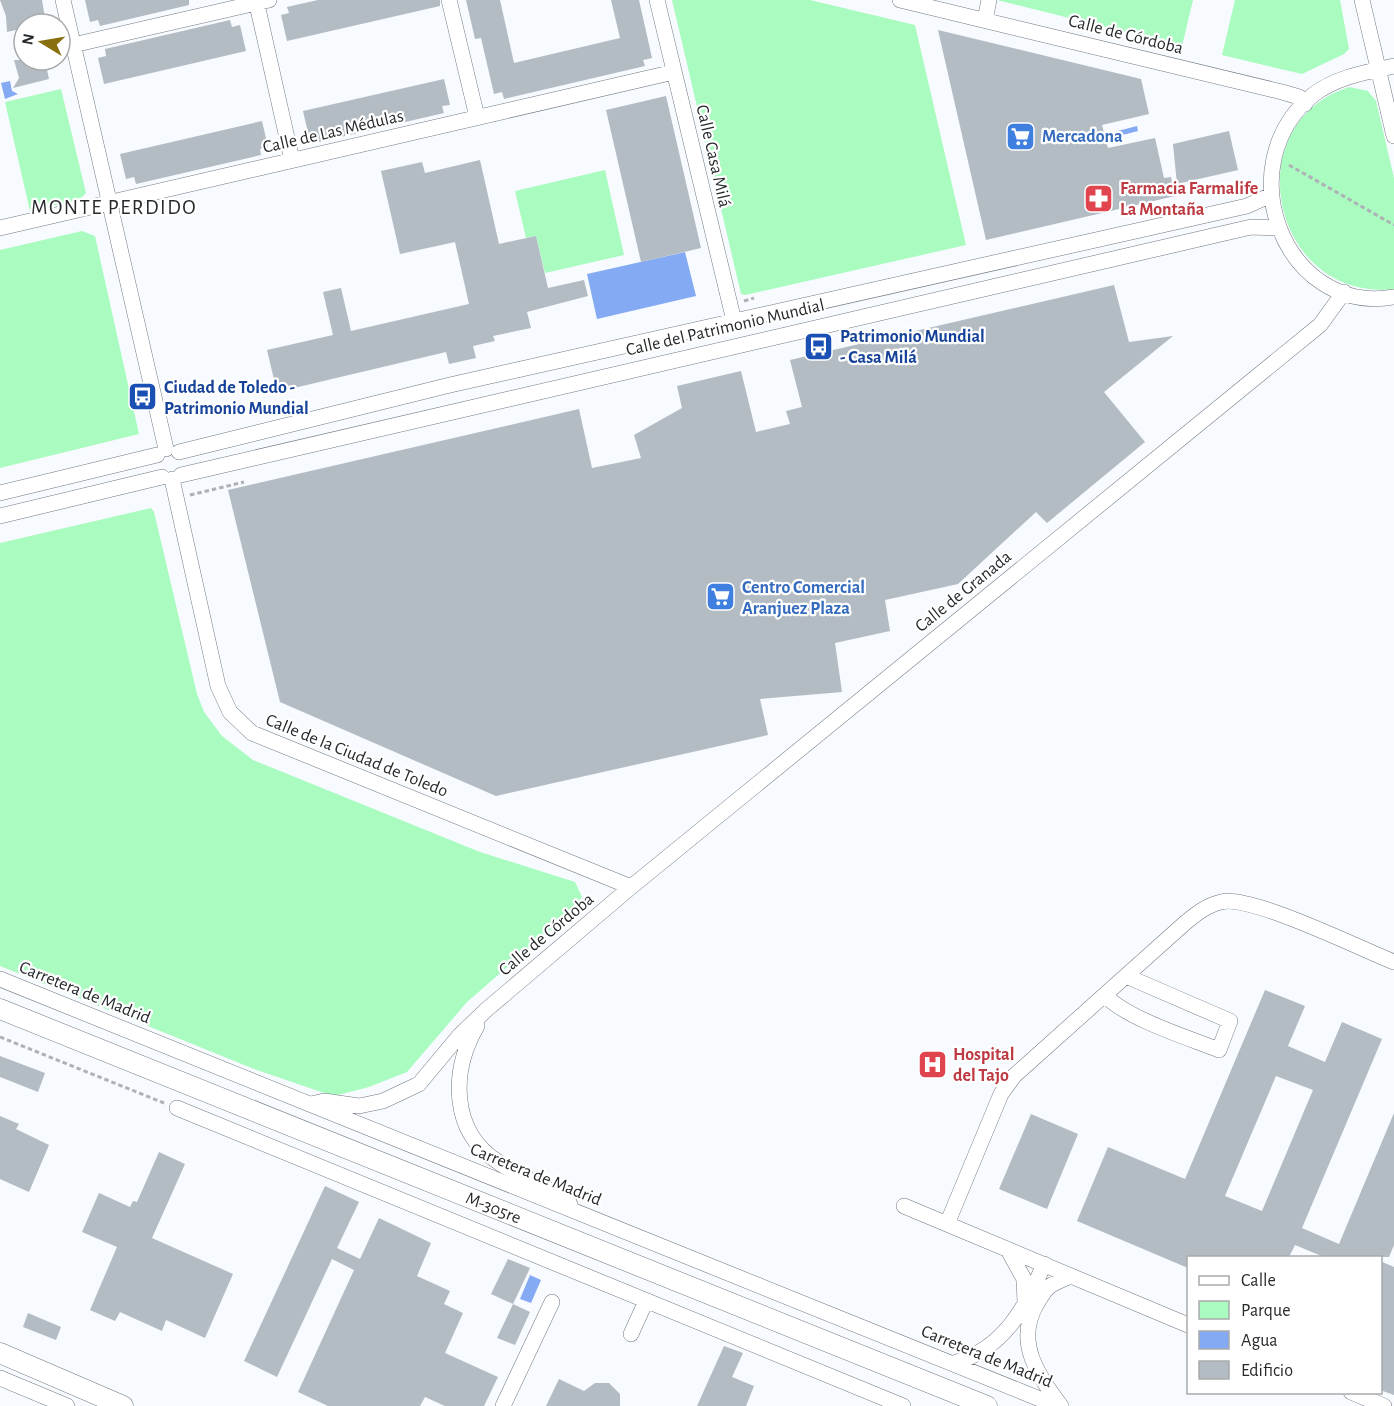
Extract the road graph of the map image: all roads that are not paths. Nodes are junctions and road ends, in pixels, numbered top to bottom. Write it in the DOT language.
graph roads {
  1 [pos="63,0"];
  2 [pos="449,0"];
  3 [pos="657,0"];
  4 [pos="900,0"];
  5 [pos="989,0"];
  6 [pos="1362,0"];
  7 [pos="261,1"];
  8 [pos="985,20"];
  9 [pos="73,45"];
  10 [pos="1386,68"];
  11 [pos="674,72"];
  12 [pos="1347,78"];
  13 [pos="1305,104"];
  14 [pos="477,117"];
  15 [pos="1393,132"];
  16 [pos="292,160"];
  17 [pos="1270,195"];
  18 [pos="110,204"];
  19 [pos="0,228"];
  20 [pos="1279,228"];
  21 [pos="1344,292"];
  22 [pos="1389,296"];
  23 [pos="734,321"];
  24 [pos="168,452"];
  25 [pos="172,477"];
  26 [pos="0,493"];
  27 [pos="0,516"];
  28 [pos="631,887"];
  29 [pos="1394,962"];
  30 [pos="1126,976"];
  31 [pos="0,979"];
  32 [pos="1105,995"];
  33 [pos="0,1009"];
  34 [pos="486,1010"];
  35 [pos="311,1104"];
  36 [pos="177,1108"];
  37 [pos="904,1206"];
  38 [pos="581,1214"];
  39 [pos="947,1224"];
  40 [pos="1008,1250"];
  41 [pos="1044,1264"];
  42 [pos="1071,1276"];
  43 [pos="646,1301"];
  44 [pos="552,1302"];
  45 [pos="1025,1305"];
  46 [pos="1187,1325"];
  47 [pos="631,1334"];
  48 [pos="1,1356"];
  49 [pos="954,1363"];
  50 [pos="0,1378"];
  51 [pos="1367,1396"];
  52 [pos="963,1400"];
  53 [pos="67,1406"];
  54 [pos="123,1406"];
  55 [pos="503,1406"];
  56 [pos="903,1406"];
  57 [pos="987,1406"];
  58 [pos="1059,1406"];
  59 [pos="1384,1406"];
  1 -- 9 [label="street"];
  2 -- 14 [label="street"];
  3 -- 11 [label="street, Calle Casa Milá"];
  4 -- 8 [label="street, Calle de Córdoba"];
  5 -- 8 [label="street"];
  6 -- 10 [label="street"];
  7 -- 9 [label="street"];
  7 -- 16 [label="street"];
  8 -- 13 [label="street, Calle de Córdoba"];
  9 -- 18 [label="street"];
  10 -- 12 [label="street"];
  10 -- 15 [label="street"];
  11 -- 14 [label="street, Calle de Las Médulas"];
  11 -- 23 [label="street, Calle Casa Milá"];
  12 -- 13 [label="street"];
  12 -- 15 [label="street"];
  13 -- 17 [label="street"];
  14 -- 16 [label="street, Calle de Las Médulas"];
  16 -- 18 [label="street, Calle de Las Médulas"];
  17 -- 20 [label="street"];
  17 -- 23 [label="street, Calle del Patrimonio Mundial"];
  18 -- 19 [label="street, Calle de Las Médulas"];
  18 -- 24 [label="street"];
  20 -- 21 [label="street"];
  20 -- 25 [label="street, Calle del Patrimonio Mundial"];
  21 -- 22 [label="street"];
  21 -- 28 [label="street, Calle de Granada"];
  23 -- 24 [label="street, Calle del Patrimonio Mundial"];
  24 -- 25 [label="street"];
  24 -- 25 [label="street"];
  24 -- 26 [label="street, Calle del Patrimonio Mundial"];
  25 -- 27 [label="street, Calle del Patrimonio Mundial"];
  25 -- 28 [label="street, Calle de la Ciudad de Toledo"];
  28 -- 34 [label="street, Calle de Córdoba"];
  29 -- 30 [label="street"];
  30 -- 32 [label="street"];
  30 -- 32 [label="street"];
  31 -- 35 [label="street, Carretera de Madrid"];
  32 -- 39 [label="street"];
  33 -- 52 [label="main road, M-305re"];
  34 -- 35 [label="street, Calle de Córdoba"];
  34 -- 38 [label="street, Calle de Córdoba"];
  35 -- 38 [label="street, Carretera de Madrid"];
  36 -- 43 [label="street"];
  37 -- 39 [label="street"];
  38 -- 49 [label="street, Carretera de Madrid"];
  39 -- 40 [label="street"];
  40 -- 41 [label="street"];
  40 -- 45 [label="street"];
  41 -- 42 [label="street"];
  41 -- 45 [label="street"];
  42 -- 46 [label="street"];
  42 -- 58 [label="street"];
  43 -- 47 [label="street"];
  43 -- 56 [label="street"];
  44 -- 55 [label="street"];
  45 -- 49 [label="street"];
  48 -- 54 [label="main road"];
  49 -- 58 [label="street, Carretera de Madrid"];
  50 -- 53 [label="street"];
  51 -- 59 [label="street"];
  52 -- 57 [label="main road, M-305re"];
}
